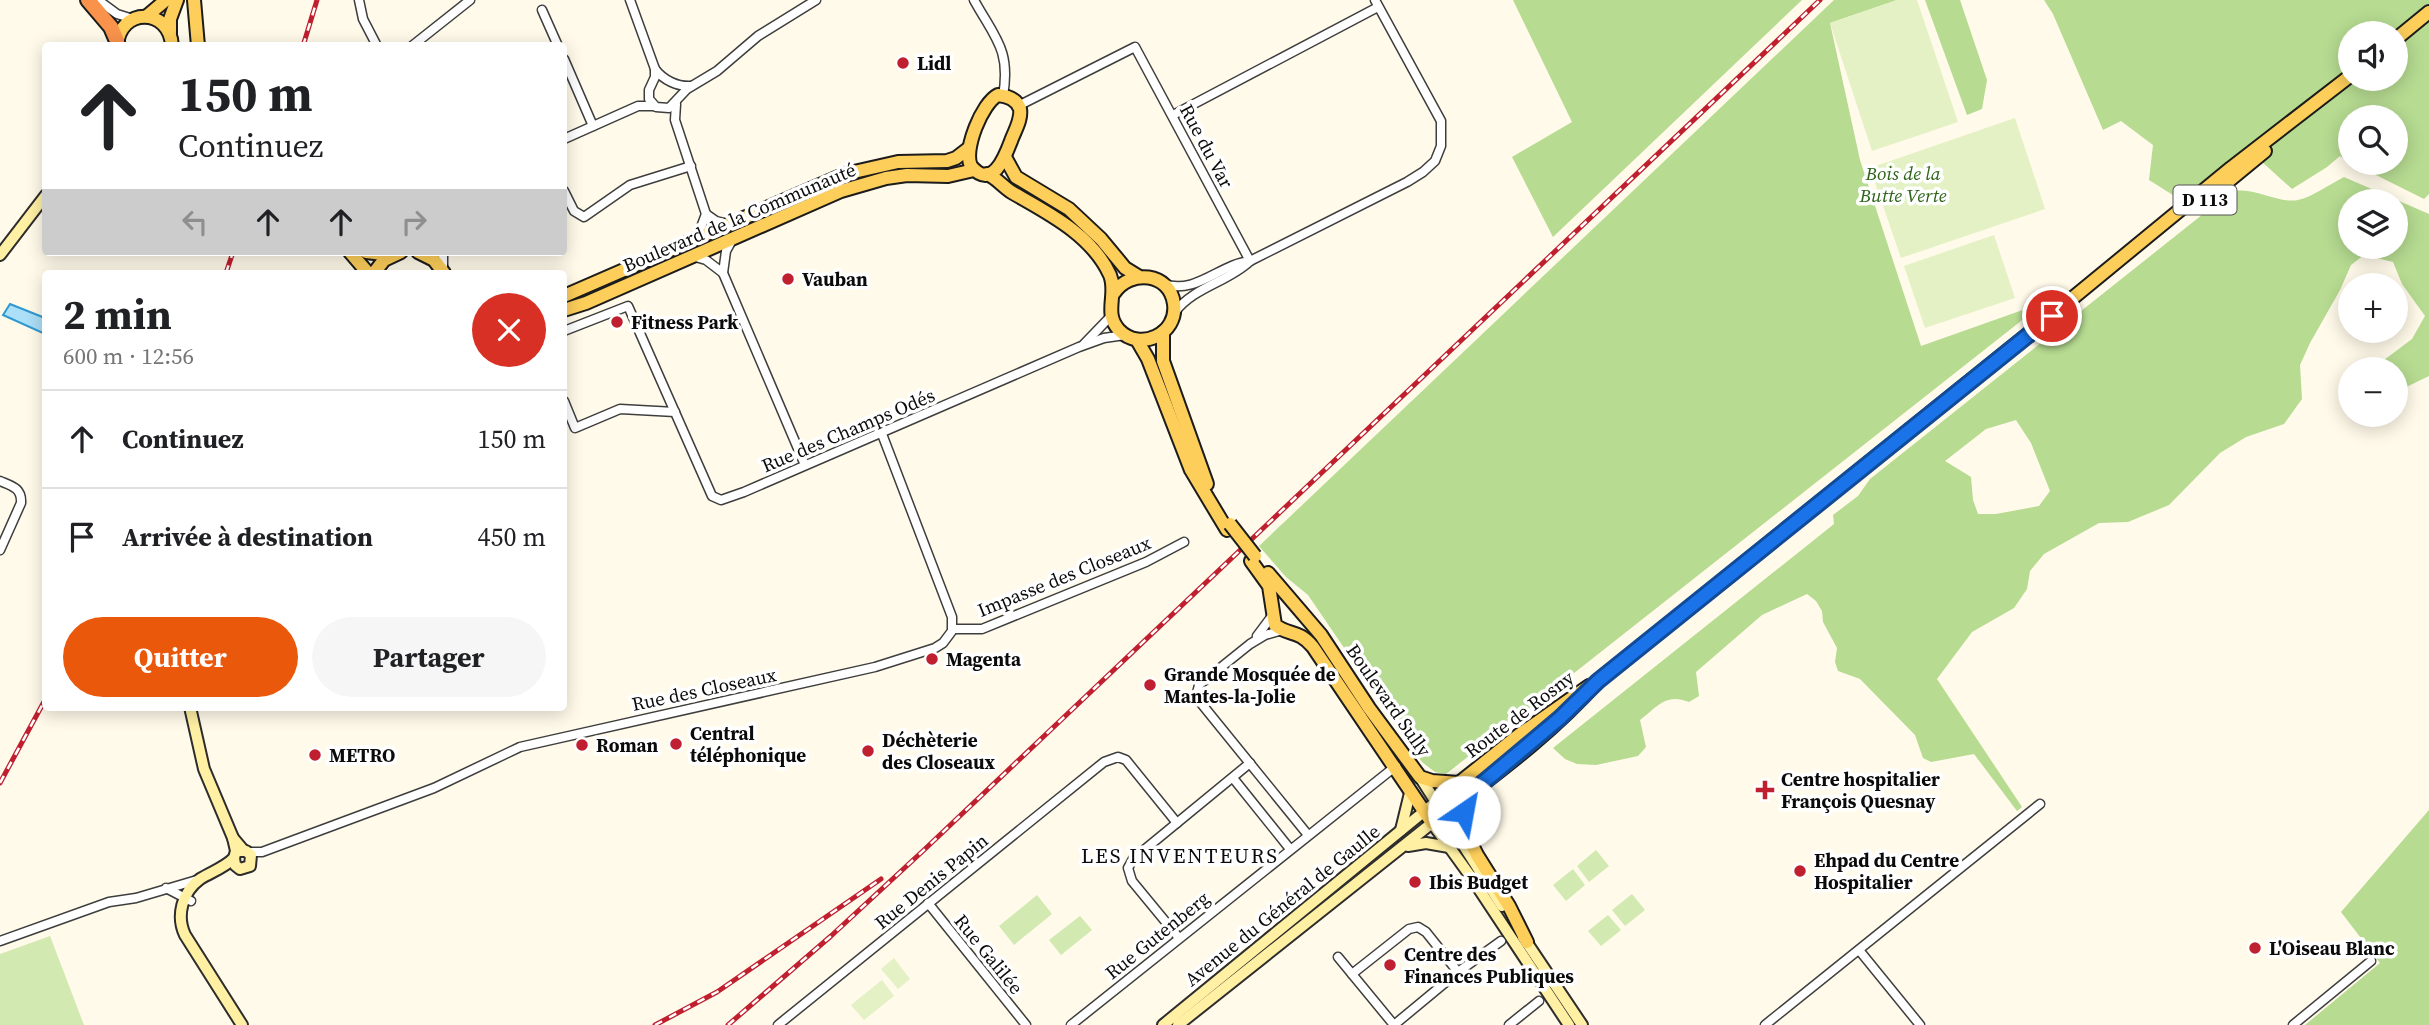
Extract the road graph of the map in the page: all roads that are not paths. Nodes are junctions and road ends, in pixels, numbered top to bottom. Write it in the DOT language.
graph roads {
  1 [pos="88,0"];
  2 [pos="99,0"];
  3 [pos="166,0"];
  4 [pos="177,0"];
  5 [pos="194,0"];
  6 [pos="359,0"];
  7 [pos="470,0"];
  8 [pos="630,0"];
  9 [pos="816,0"];
  10 [pos="974,0"];
  11 [pos="1377,3"];
  12 [pos="542,10"];
  13 [pos="2429,12"];
  14 [pos="147,16"];
  15 [pos="133,19"];
  16 [pos="2408,29"];
  17 [pos="171,40"];
  18 [pos="117,42"];
  19 [pos="117,42"];
  20 [pos="198,42"];
  21 [pos="375,42"];
  22 [pos="417,42"];
  23 [pos="556,42"];
  24 [pos="567,66"];
  25 [pos="655,69"];
  26 [pos="670,81"];
  27 [pos="652,84"];
  28 [pos="692,86"];
  29 [pos="649,94"];
  30 [pos="1003,96"];
  31 [pos="677,101"];
  32 [pos="638,106"];
  33 [pos="1018,106"];
  34 [pos="658,108"];
  35 [pos="1173,115"];
  36 [pos="675,120"];
  37 [pos="593,126"];
  38 [pos="567,138"];
  39 [pos="969,148"];
  40 [pos="1005,157"];
  41 [pos="691,166"];
  42 [pos="981,172"];
  43 [pos="567,197"];
  44 [pos="42,200"];
  45 [pos="706,214"];
  46 [pos="731,224"];
  47 [pos="733,238"];
  48 [pos="696,240"];
  49 [pos="0,255"];
  50 [pos="353,256"];
  51 [pos="393,256"];
  52 [pos="427,256"];
  53 [pos="692,256"];
  54 [pos="1250,261"];
  55 [pos="365,270"];
  56 [pos="376,270"];
  57 [pos="442,270"];
  58 [pos="723,273"];
  59 [pos="1138,276"];
  60 [pos="1163,284"];
  61 [pos="1114,293"];
  62 [pos="567,295"];
  63 [pos="567,309"];
  64 [pos="1174,315"];
  65 [pos="1111,316"];
  66 [pos="2052,316"];
  67 [pos="567,330"];
  68 [pos="1163,332"];
  69 [pos="1131,337"];
  70 [pos="1079,347"];
  71 [pos="567,408"];
  72 [pos="675,412"];
  73 [pos="882,433"];
  74 [pos="805,465"];
  75 [pos="0,481"];
  76 [pos="1228,527"];
  77 [pos="1184,542"];
  78 [pos="0,550"];
  79 [pos="1253,559"];
  80 [pos="1296,606"];
  81 [pos="1273,613"];
  82 [pos="953,629"];
  83 [pos="1286,631"];
  84 [pos="1250,644"];
  85 [pos="1598,681"];
  86 [pos="191,711"];
  87 [pos="1250,763"];
  88 [pos="1396,766"];
  89 [pos="1420,777"];
  90 [pos="1233,778"];
  91 [pos="1459,783"];
  92 [pos="1410,793"];
  93 [pos="1467,796"];
  94 [pos="1435,802"];
  95 [pos="2040,804"];
  96 [pos="1424,812"];
  97 [pos="1444,814"];
  98 [pos="1432,823"];
  99 [pos="1177,824"];
  100 [pos="1401,830"];
  101 [pos="1308,835"];
  102 [pos="1449,847"];
  103 [pos="1290,849"];
  104 [pos="1399,850"];
  105 [pos="262,852"];
  106 [pos="239,857"];
  107 [pos="251,864"];
  108 [pos="200,879"];
  109 [pos="166,888"];
  110 [pos="188,899"];
  111 [pos="928,903"];
  112 [pos="1179,938"];
  113 [pos="0,941"];
  114 [pos="1501,941"];
  115 [pos="1527,942"];
  116 [pos="1859,950"];
  117 [pos="1338,957"];
  118 [pos="2371,961"];
  119 [pos="1458,972"];
  120 [pos="1352,974"];
  121 [pos="1539,1002"];
  122 [pos="242,1025"];
  123 [pos="778,1025"];
  124 [pos="1026,1025"];
  125 [pos="1071,1025"];
  126 [pos="1163,1025"];
  127 [pos="1178,1025"];
  128 [pos="1394,1025"];
  129 [pos="1509,1025"];
  130 [pos="1569,1025"];
  131 [pos="1582,1025"];
  132 [pos="1766,1025"];
  133 [pos="1920,1025"];
  134 [pos="2293,1025"];
  1 -- 18 [label="highway"];
  2 -- 15 [label="street"];
  3 -- 14 [label="main road"];
  4 -- 17 [label="main road"];
  5 -- 20 [label="main road"];
  6 -- 21 [label="street"];
  7 -- 22 [label="street"];
  8 -- 25 [label="street"];
  9 -- 28 [label="street"];
  10 -- 30 [label="street"];
  11 -- 35 [label="street"];
  11 -- 54 [label="street"];
  12 -- 23 [label="street"];
  13 -- 16 [label="main road"];
  14 -- 15 [label="main road"];
  14 -- 17 [label="main road"];
  15 -- 19 [label="main road"];
  24 -- 37 [label="street"];
  25 -- 26 [label="street"];
  25 -- 27 [label="street"];
  26 -- 27 [label="street"];
  26 -- 28 [label="street"];
  26 -- 31 [label="street"];
  27 -- 29 [label="street"];
  28 -- 31 [label="street"];
  29 -- 32 [label="street"];
  29 -- 34 [label="street"];
  30 -- 33 [label="main road"];
  30 -- 39 [label="main road"];
  31 -- 34 [label="street"];
  31 -- 36 [label="street"];
  32 -- 34 [label="street"];
  32 -- 37 [label="street"];
  33 -- 35 [label="street, Rue du Var"];
  33 -- 40 [label="main road"];
  34 -- 36 [label="street"];
  35 -- 54 [label="street, Rue du Var"];
  36 -- 41 [label="street"];
  37 -- 38 [label="street"];
  39 -- 42 [label="main road"];
  39 -- 46 [label="main road, Boulevard de la Communauté"];
  40 -- 42 [label="main road"];
  40 -- 59 [label="main road"];
  41 -- 43 [label="street"];
  41 -- 45 [label="street"];
  42 -- 47 [label="main road, Boulevard de la Communauté"];
  42 -- 61 [label="main road"];
  44 -- 49 [label="street"];
  45 -- 46 [label="street"];
  45 -- 48 [label="street"];
  46 -- 48 [label="main road, Boulevard de la Communauté"];
  47 -- 53 [label="main road, Boulevard de la Communauté"];
  47 -- 58 [label="street"];
  48 -- 62 [label="main road, Boulevard de la Communauté"];
  50 -- 55 [label="main road"];
  51 -- 56 [label="main road"];
  52 -- 57 [label="main road"];
  53 -- 58 [label="street"];
  53 -- 63 [label="main road, Boulevard de la Communauté"];
  54 -- 60 [label="street"];
  54 -- 64 [label="street"];
  58 -- 74 [label="street"];
  59 -- 60 [label="main road"];
  59 -- 61 [label="main road"];
  60 -- 64 [label="main road"];
  61 -- 65 [label="main road"];
  64 -- 68 [label="main road"];
  65 -- 69 [label="main road"];
  65 -- 70 [label="street, Rue des Champs Odés"];
  66 -- 66 [label="main road, D 113"];
  66 -- 85 [label="main road, D 113"];
  67 -- 72 [label="street, Rue des Champs Odés"];
  68 -- 69 [label="main road"];
  68 -- 76 [label="main road"];
  69 -- 70 [label="street, Rue des Champs Odés"];
  69 -- 76 [label="main road"];
  70 -- 73 [label="street, Rue des Champs Odés"];
  71 -- 72 [label="street"];
  72 -- 74 [label="street, Rue des Champs Odés"];
  73 -- 74 [label="street, Rue des Champs Odés"];
  73 -- 82 [label="street"];
  75 -- 78 [label="street"];
  76 -- 79 [label="main road"];
  77 -- 82 [label="street, Impasse des Closeaux"];
  79 -- 80 [label="main road, Boulevard Sully"];
  79 -- 81 [label="main road"];
  80 -- 81 [label="main road"];
  80 -- 83 [label="main road"];
  80 -- 89 [label="main road, Boulevard Sully"];
  81 -- 83 [label="main road"];
  81 -- 84 [label="street"];
  82 -- 105 [label="street, Rue des Closeaux"];
  83 -- 84 [label="street"];
  83 -- 88 [label="main road, Boulevard Sully"];
  84 -- 87 [label="street"];
  85 -- 91 [label="main road, Route de Rosny / D 113"];
  85 -- 93 [label="main road, Route de Rosny / D 113"];
  86 -- 106 [label="street"];
  87 -- 90 [label="street"];
  87 -- 101 [label="street"];
  88 -- 92 [label="main road, Boulevard Sully"];
  88 -- 101 [label="street, Rue Gutenberg"];
  89 -- 91 [label="main road"];
  89 -- 94 [label="street, Boulevard Sully"];
  90 -- 99 [label="street"];
  90 -- 103 [label="street"];
  91 -- 94 [label="street, Route de Rosny / D 113"];
  92 -- 96 [label="main road, Boulevard Sully"];
  92 -- 100 [label="street"];
  93 -- 97 [label="main road, Route de Rosny / D 113"];
  93 -- 115 [label="main road"];
  94 -- 96 [label="street, D 113"];
  94 -- 97 [label="street, Boulevard Sully"];
  95 -- 116 [label="street"];
  96 -- 98 [label="main road, Boulevard Sully"];
  96 -- 100 [label="street, Avenue du Général de Gaulle / D 113"];
  97 -- 98 [label="main road, D 113"];
  97 -- 115 [label="street, Boulevard Sully"];
  98 -- 102 [label="street, Boulevard Sully"];
  98 -- 104 [label="street, Avenue du Général de Gaulle / D 113"];
  99 -- 111 [label="street, Rue Denis Papin"];
  99 -- 112 [label="street"];
  100 -- 126 [label="street, Avenue du Général de Gaulle / D 113"];
  101 -- 103 [label="street, Rue Gutenberg"];
  102 -- 104 [label="street"];
  102 -- 130 [label="street, Boulevard Sully"];
  103 -- 112 [label="street, Rue Gutenberg"];
  104 -- 127 [label="street, Avenue du Général de Gaulle / D 113"];
  105 -- 106 [label="street, Rue des Closeaux"];
  105 -- 107 [label="street, Rue des Closeaux"];
  106 -- 107 [label="street"];
  106 -- 108 [label="street"];
  106 -- 110 [label="street"];
  108 -- 109 [label="street"];
  108 -- 110 [label="street"];
  109 -- 110 [label="street"];
  109 -- 113 [label="street"];
  110 -- 122 [label="street"];
  111 -- 123 [label="street, Rue Denis Papin"];
  111 -- 124 [label="street, Rue Galilée"];
  112 -- 125 [label="street, Rue Gutenberg"];
  114 -- 119 [label="street"];
  115 -- 131 [label="street, Boulevard Sully"];
  116 -- 132 [label="street"];
  116 -- 133 [label="street"];
  117 -- 120 [label="street"];
  118 -- 134 [label="street"];
  119 -- 120 [label="street"];
  119 -- 128 [label="street"];
  120 -- 128 [label="street"];
  121 -- 129 [label="street"];
}
